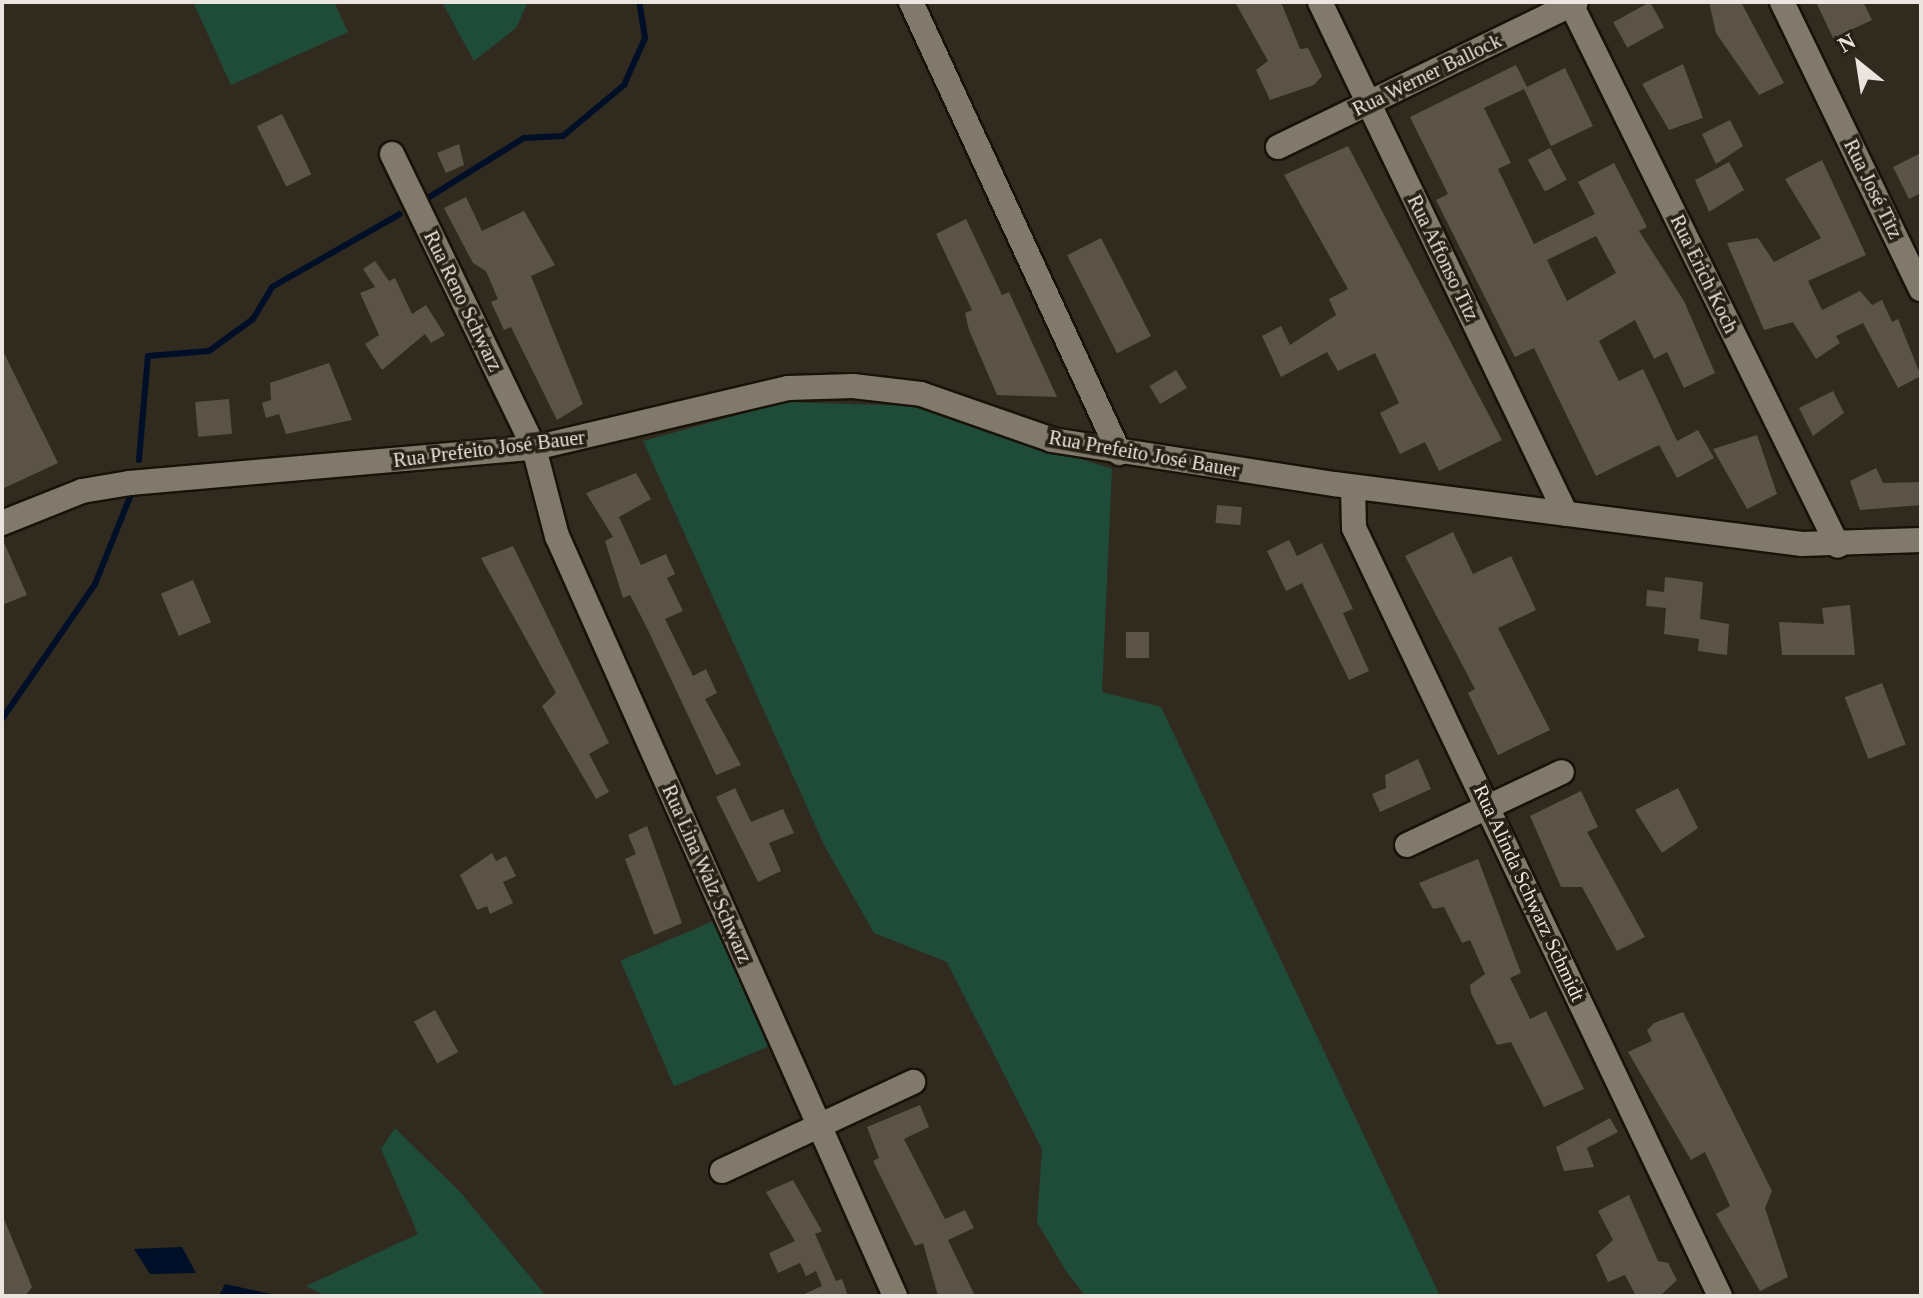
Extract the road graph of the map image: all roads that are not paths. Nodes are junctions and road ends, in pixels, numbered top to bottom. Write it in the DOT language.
graph roads {
  1 [pos="911,2"];
  2 [pos="1320,2"];
  3 [pos="1782,2"];
  4 [pos="1572,3"];
  5 [pos="1369,103"];
  6 [pos="1278,147"];
  7 [pos="392,154"];
  8 [pos="1921,289"];
  9 [pos="534,448"];
  10 [pos="1119,453"];
  11 [pos="1353,487"];
  12 [pos="1566,514"];
  13 [pos="2,523"];
  14 [pos="1921,540"];
  15 [pos="1838,546"];
  16 [pos="1562,772"];
  17 [pos="1488,807"];
  18 [pos="1407,845"];
  19 [pos="913,1082"];
  20 [pos="819,1125"];
  21 [pos="722,1171"];
  22 [pos="895,1296"];
  23 [pos="1720,1296"];
  1 -- 10 [label="street"];
  2 -- 5 [label="street, Rua Affonso Titz"];
  3 -- 8 [label="street, Rua José Titz"];
  4 -- 5 [label="street, Rua Werner Ballock"];
  4 -- 15 [label="street, Rua Erich Koch"];
  5 -- 6 [label="street, Rua Werner Ballock"];
  5 -- 12 [label="street, Rua Affonso Titz"];
  7 -- 9 [label="street, Rua Reno Schwarz"];
  9 -- 10 [label="street, Rua Prefeito José Bauer"];
  9 -- 13 [label="street, Rua Prefeito José Bauer"];
  9 -- 20 [label="street, Rua Lina Walz Schwarz"];
  10 -- 11 [label="street, Rua Prefeito José Bauer"];
  11 -- 12 [label="street, Rua Prefeito José Bauer"];
  11 -- 17 [label="street, Rua Alinda Schwarz Schmidt"];
  12 -- 15 [label="street, Rua Prefeito José Bauer"];
  14 -- 15 [label="street, Rua Prefeito José Bauer"];
  16 -- 17 [label="street"];
  17 -- 18 [label="street"];
  17 -- 23 [label="street, Rua Alinda Schwarz Schmidt"];
  19 -- 20 [label="street"];
  20 -- 21 [label="street"];
  20 -- 22 [label="street, Rua Lina Walz Schwarz"];
}
